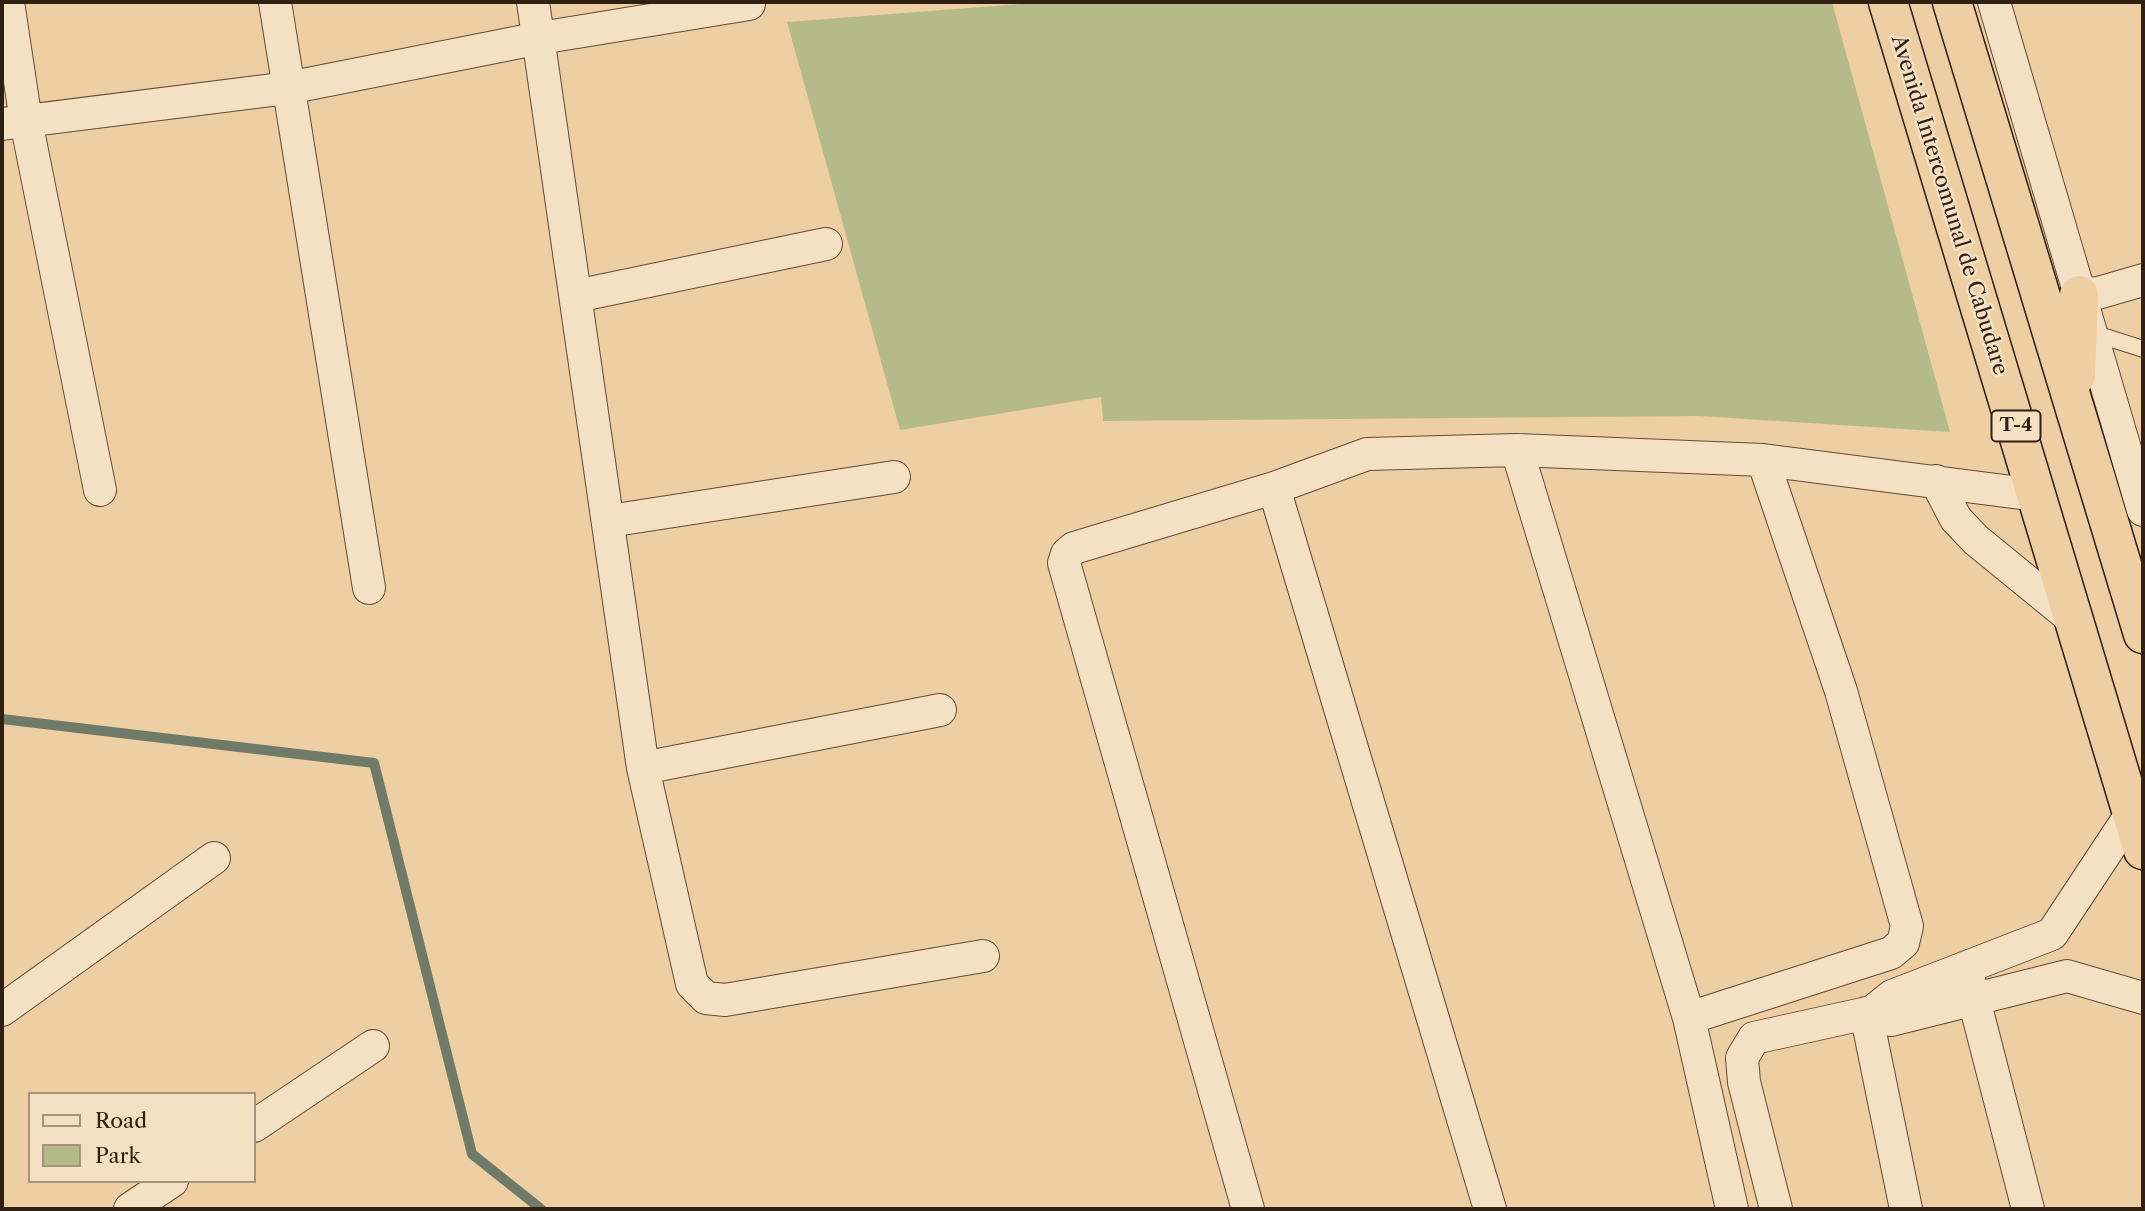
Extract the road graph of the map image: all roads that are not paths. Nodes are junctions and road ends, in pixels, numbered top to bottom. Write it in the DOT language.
graph roads {
  1 [pos="8,2"];
  2 [pos="275,2"];
  3 [pos="533,2"];
  4 [pos="1888,2"];
  5 [pos="1952,2"];
  6 [pos="1994,2"];
  7 [pos="2004,2"];
  8 [pos="749,4"];
  9 [pos="540,38"];
  10 [pos="288,88"];
  11 [pos="14,123"];
  12 [pos="826,244"];
  13 [pos="2143,280"];
  14 [pos="2089,294"];
  15 [pos="576,296"];
  16 [pos="2090,332"];
  17 [pos="2143,349"];
  18 [pos="2075,406"];
  19 [pos="1517,450"];
  20 [pos="1763,460"];
  21 [pos="894,477"];
  22 [pos="1936,481"];
  23 [pos="1274,488"];
  24 [pos="100,490"];
  25 [pos="2036,495"];
  26 [pos="2143,510"];
  27 [pos="608,520"];
  28 [pos="369,588"];
  29 [pos="2074,620"];
  30 [pos="2143,634"];
  31 [pos="940,710"];
  32 [pos="643,768"];
  33 [pos="2132,813"];
  34 [pos="2143,850"];
  35 [pos="214,858"];
  36 [pos="2052,934"];
  37 [pos="983,956"];
  38 [pos="1966,970"];
  39 [pos="2067,976"];
  40 [pos="2143,998"];
  41 [pos="1975,1000"];
  42 [pos="2,1010"];
  43 [pos="1869,1013"];
  44 [pos="1689,1018"];
  45 [pos="373,1046"];
  46 [pos="256,1125"];
  47 [pos="169,1183"];
  48 [pos="130,1209"];
  49 [pos="1248,1209"];
  50 [pos="1490,1209"];
  51 [pos="1732,1209"];
  52 [pos="1776,1209"];
  53 [pos="1906,1209"];
  54 [pos="2028,1209"];
  1 -- 11 [label="street"];
  2 -- 10 [label="street"];
  3 -- 9 [label="street"];
  4 -- 25 [label="highway, Avenida Intercomunal de Cabudare / T-4"];
  5 -- 18 [label="highway"];
  6 -- 14 [label="street"];
  7 -- 14 [label="street"];
  8 -- 9 [label="street"];
  9 -- 10 [label="street"];
  9 -- 15 [label="street"];
  10 -- 11 [label="street"];
  10 -- 28 [label="street"];
  11 -- 24 [label="street"];
  12 -- 15 [label="street"];
  13 -- 14 [label="street"];
  14 -- 16 [label="street"];
  14 -- 18 [label="highway"];
  15 -- 27 [label="street"];
  16 -- 17 [label="lane"];
  16 -- 26 [label="street"];
  18 -- 30 [label="highway"];
  19 -- 20 [label="street"];
  19 -- 23 [label="street"];
  19 -- 44 [label="street"];
  20 -- 22 [label="street"];
  20 -- 44 [label="street"];
  21 -- 27 [label="street"];
  22 -- 25 [label="street"];
  22 -- 29 [label="street"];
  23 -- 49 [label="street"];
  23 -- 50 [label="street"];
  25 -- 29 [label="highway, Avenida Intercomunal de Cabudare / T-4"];
  27 -- 32 [label="street"];
  29 -- 33 [label="highway, Avenida Intercomunal de Cabudare / T-4"];
  31 -- 32 [label="street"];
  32 -- 37 [label="street"];
  33 -- 34 [label="highway, Avenida Intercomunal de Cabudare / T-4"];
  33 -- 36 [label="street"];
  35 -- 42 [label="street"];
  36 -- 38 [label="street"];
  36 -- 39 [label="street"];
  38 -- 41 [label="street"];
  38 -- 43 [label="street"];
  39 -- 40 [label="street"];
  39 -- 41 [label="street"];
  41 -- 43 [label="street"];
  41 -- 54 [label="street"];
  43 -- 52 [label="street"];
  43 -- 53 [label="street"];
  44 -- 51 [label="street"];
  45 -- 46 [label="street"];
  47 -- 48 [label="street"];
}
